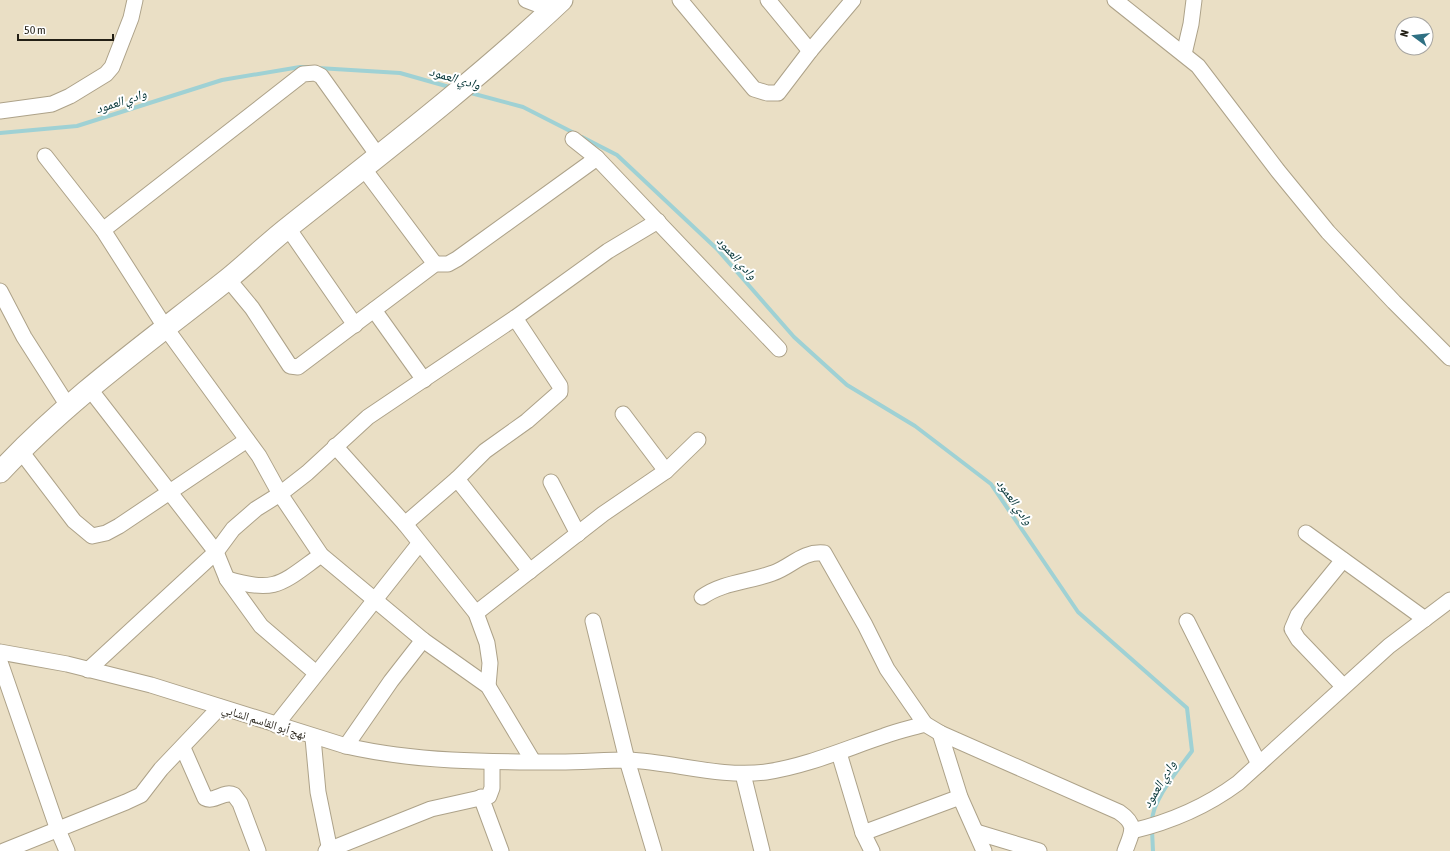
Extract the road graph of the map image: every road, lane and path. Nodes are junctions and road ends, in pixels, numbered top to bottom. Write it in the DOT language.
graph roads {
  1 [pos="135,0"];
  2 [pos="526,0"];
  3 [pos="680,0"];
  4 [pos="768,0"];
  5 [pos="853,0"];
  6 [pos="1115,0"];
  7 [pos="1194,0"];
  8 [pos="557,5"];
  9 [pos="810,51"];
  10 [pos="1184,54"];
  11 [pos="0,111"];
  12 [pos="573,139"];
  13 [pos="45,156"];
  14 [pos="597,158"];
  15 [pos="371,163"];
  16 [pos="658,221"];
  17 [pos="288,228"];
  18 [pos="103,230"];
  19 [pos="435,264"];
  20 [pos="228,279"];
  21 [pos="0,291"];
  22 [pos="374,310"];
  23 [pos="514,318"];
  24 [pos="355,325"];
  25 [pos="165,327"];
  26 [pos="780,349"];
  27 [pos="1450,358"];
  28 [pos="424,380"];
  29 [pos="89,388"];
  30 [pos="68,406"];
  31 [pos="623,414"];
  32 [pos="247,440"];
  33 [pos="698,440"];
  34 [pos="335,446"];
  35 [pos="20,450"];
  36 [pos="666,471"];
  37 [pos="0,472"];
  38 [pos="457,479"];
  39 [pos="551,482"];
  40 [pos="169,492"];
  41 [pos="280,494"];
  42 [pos="405,524"];
  43 [pos="1306,533"];
  44 [pos="578,534"];
  45 [pos="419,544"];
  46 [pos="216,552"];
  47 [pos="321,555"];
  48 [pos="1343,560"];
  49 [pos="530,571"];
  50 [pos="227,579"];
  51 [pos="702,597"];
  52 [pos="1450,600"];
  53 [pos="375,601"];
  54 [pos="476,613"];
  55 [pos="1425,620"];
  56 [pos="593,621"];
  57 [pos="1187,621"];
  58 [pos="423,640"];
  59 [pos="0,652"];
  60 [pos="0,662"];
  61 [pos="88,670"];
  62 [pos="316,673"];
  63 [pos="488,686"];
  64 [pos="1343,686"];
  65 [pos="220,707"];
  66 [pos="925,724"];
  67 [pos="276,725"];
  68 [pos="940,733"];
  69 [pos="313,738"];
  70 [pos="346,746"];
  71 [pos="183,748"];
  72 [pos="839,753"];
  73 [pos="627,760"];
  74 [pos="533,761"];
  75 [pos="492,762"];
  76 [pos="1258,764"];
  77 [pos="743,774"];
  78 [pos="481,797"];
  79 [pos="960,797"];
  80 [pos="58,830"];
  81 [pos="1139,830"];
  82 [pos="976,832"];
  83 [pos="863,833"];
  84 [pos="4,851"];
  85 [pos="67,851"];
  86 [pos="258,851"];
  87 [pos="329,851"];
  88 [pos="501,851"];
  89 [pos="654,851"];
  90 [pos="762,851"];
  91 [pos="872,851"];
  92 [pos="984,851"];
  93 [pos="1039,851"];
  94 [pos="1125,851"];
  1 -- 11 [label="street"];
  2 -- 8 [label="street"];
  3 -- 9 [label="street"];
  4 -- 9 [label="street"];
  5 -- 9 [label="street"];
  6 -- 10 [label="street"];
  7 -- 10 [label="street"];
  8 -- 15 [label="street"];
  10 -- 27 [label="street"];
  12 -- 14 [label="street"];
  13 -- 18 [label="street"];
  14 -- 16 [label="street"];
  14 -- 19 [label="street"];
  15 -- 17 [label="street"];
  15 -- 18 [label="street"];
  15 -- 19 [label="street"];
  16 -- 23 [label="street"];
  16 -- 26 [label="street"];
  17 -- 20 [label="street"];
  17 -- 24 [label="street"];
  18 -- 25 [label="street"];
  19 -- 22 [label="street"];
  20 -- 24 [label="street"];
  20 -- 25 [label="street"];
  21 -- 30 [label="street"];
  22 -- 24 [label="street"];
  22 -- 28 [label="street"];
  23 -- 28 [label="street"];
  23 -- 38 [label="street"];
  25 -- 29 [label="street"];
  25 -- 32 [label="street"];
  28 -- 34 [label="street"];
  29 -- 30 [label="street"];
  29 -- 40 [label="street"];
  30 -- 35 [label="street"];
  31 -- 36 [label="street"];
  32 -- 40 [label="street"];
  32 -- 41 [label="street"];
  33 -- 36 [label="street"];
  34 -- 41 [label="street"];
  34 -- 42 [label="street"];
  35 -- 37 [label="street"];
  35 -- 40 [label="street"];
  36 -- 44 [label="street"];
  38 -- 42 [label="street"];
  38 -- 49 [label="street"];
  39 -- 44 [label="street"];
  40 -- 46 [label="street"];
  41 -- 46 [label="street"];
  41 -- 47 [label="street"];
  42 -- 45 [label="street"];
  43 -- 48 [label="street"];
  44 -- 49 [label="street"];
  45 -- 53 [label="street"];
  45 -- 54 [label="street"];
  46 -- 50 [label="street"];
  46 -- 61 [label="street"];
  47 -- 50 [label="street"];
  47 -- 53 [label="street"];
  48 -- 55 [label="street"];
  48 -- 64 [label="street"];
  49 -- 54 [label="street"];
  50 -- 62 [label="street"];
  51 -- 66 [label="street"];
  52 -- 55 [label="street"];
  53 -- 58 [label="street"];
  53 -- 62 [label="street"];
  54 -- 63 [label="street"];
  55 -- 64 [label="street"];
  56 -- 73 [label="street"];
  57 -- 76 [label="street"];
  58 -- 63 [label="street"];
  58 -- 70 [label="street"];
  59 -- 61 [label="street, نهج أبو القاسم الشابي"];
  60 -- 80 [label="street"];
  61 -- 65 [label="street, نهج أبو القاسم الشابي"];
  62 -- 67 [label="street"];
  63 -- 74 [label="street"];
  64 -- 76 [label="street"];
  65 -- 67 [label="street, نهج أبو القاسم الشابي"];
  65 -- 71 [label="street"];
  66 -- 68 [label="street"];
  66 -- 72 [label="street, نهج أبو القاسم الشابي"];
  67 -- 69 [label="street, نهج أبو القاسم الشابي"];
  68 -- 79 [label="street"];
  68 -- 81 [label="street"];
  69 -- 70 [label="street, نهج أبو القاسم الشابي"];
  69 -- 87 [label="street"];
  70 -- 75 [label="street, نهج أبو القاسم الشابي"];
  71 -- 80 [label="street"];
  71 -- 86 [label="street"];
  72 -- 77 [label="street, نهج أبو القاسم الشابي"];
  72 -- 83 [label="street"];
  73 -- 74 [label="street, نهج أبو القاسم الشابي"];
  73 -- 77 [label="street, نهج أبو القاسم الشابي"];
  73 -- 89 [label="street"];
  74 -- 75 [label="street, نهج أبو القاسم الشابي"];
  75 -- 78 [label="street"];
  76 -- 81 [label="street"];
  77 -- 90 [label="street"];
  78 -- 87 [label="street"];
  78 -- 88 [label="street"];
  79 -- 82 [label="street"];
  79 -- 83 [label="street"];
  80 -- 84 [label="street"];
  80 -- 85 [label="street"];
  81 -- 94 [label="street"];
  82 -- 92 [label="street"];
  82 -- 93 [label="street"];
  83 -- 91 [label="street"];
}
